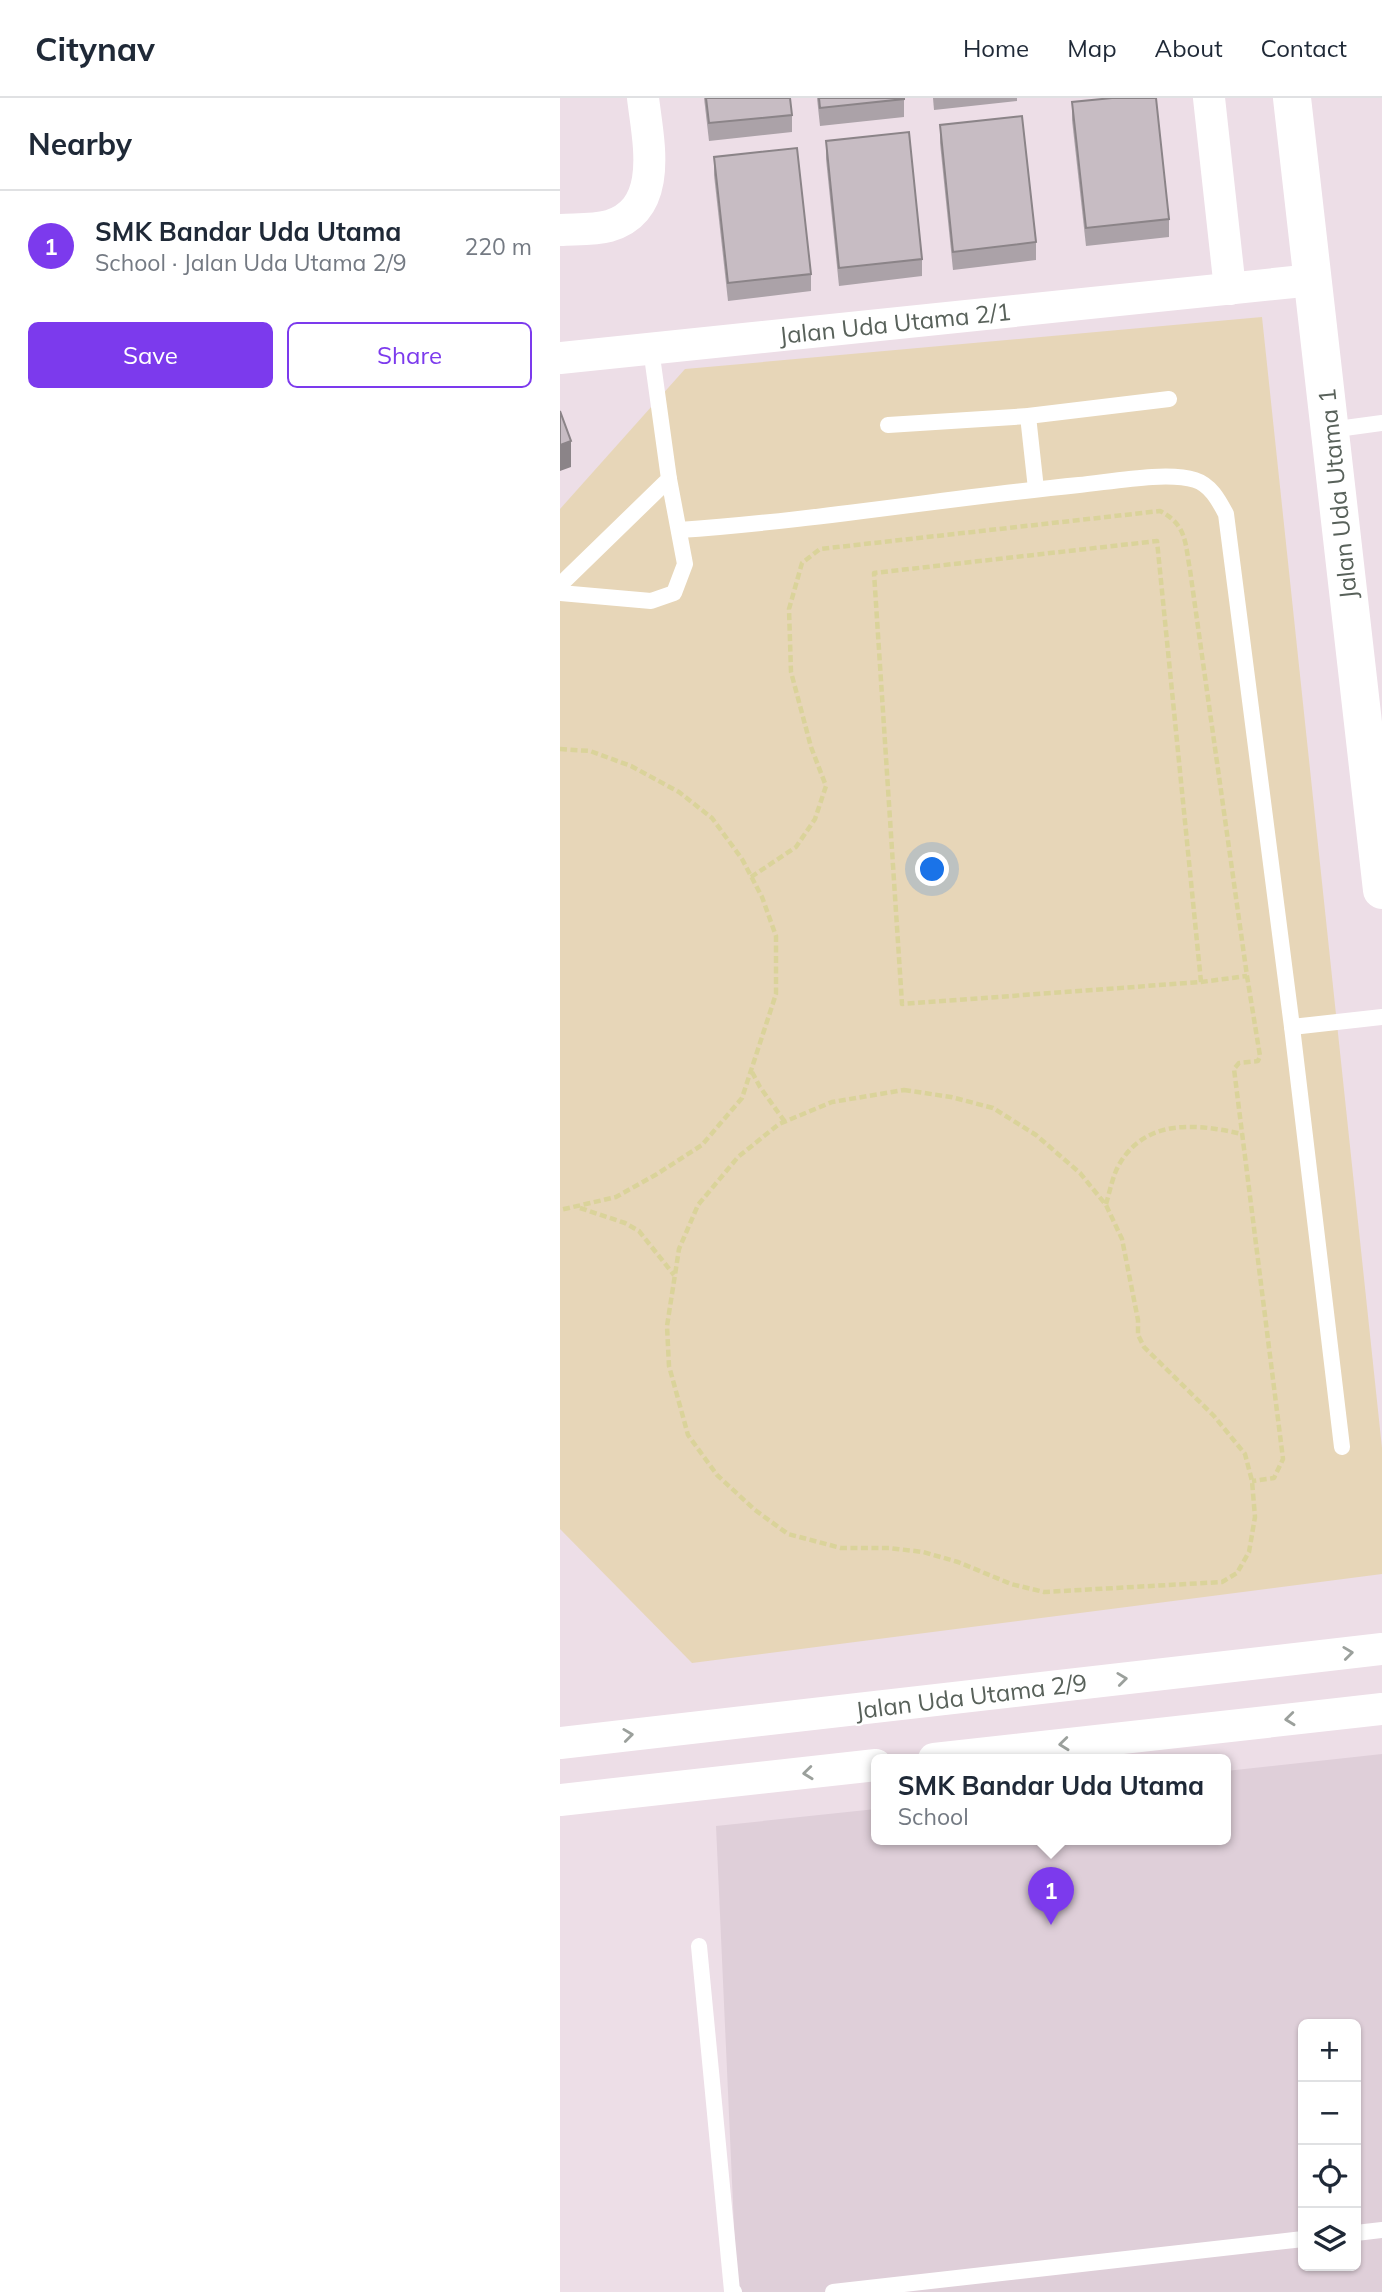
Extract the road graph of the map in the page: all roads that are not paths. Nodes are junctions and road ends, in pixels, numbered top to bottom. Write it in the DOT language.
graph roads {
  1 [pos="643,98"];
  2 [pos="1209,98"];
  3 [pos="1292,98"];
  4 [pos="560,230"];
  5 [pos="1313,280"];
  6 [pos="1230,289"];
  7 [pos="651,349"];
  8 [pos="560,358"];
  9 [pos="1169,399"];
  10 [pos="1028,416"];
  11 [pos="1382,423"];
  12 [pos="888,425"];
  13 [pos="1330,430"];
  14 [pos="669,479"];
  15 [pos="1036,489"];
  16 [pos="679,530"];
  17 [pos="560,585"];
  18 [pos="560,593"];
  19 [pos="1382,890"];
  20 [pos="1382,1017"];
  21 [pos="1292,1027"];
  22 [pos="1342,1447"];
  23 [pos="1382,1649"];
  24 [pos="1382,1709"];
  25 [pos="560,1743"];
  26 [pos="979,1754"];
  27 [pos="871,1766"];
  28 [pos="560,1800"];
  29 [pos="699,1946"];
  30 [pos="1382,2230"];
  31 [pos="1361,2232"];
  32 [pos="1298,2240"];
  33 [pos="732,2292"];
  34 [pos="833,2292"];
  1 -- 4 [label="street"];
  2 -- 6 [label="street"];
  3 -- 5 [label="street, Jalan Uda Utama 1"];
  5 -- 6 [label="street, Jalan Uda Utama 2/1"];
  5 -- 13 [label="street, Jalan Uda Utama 1"];
  6 -- 7 [label="street, Jalan Uda Utama 2/1"];
  7 -- 8 [label="street, Jalan Uda Utama 2/1"];
  7 -- 14 [label="lane"];
  9 -- 10 [label="lane"];
  10 -- 12 [label="lane"];
  10 -- 15 [label="lane"];
  11 -- 13 [label="lane"];
  13 -- 19 [label="street, Jalan Uda Utama 1"];
  14 -- 16 [label="lane"];
  14 -- 17 [label="lane"];
  15 -- 16 [label="lane"];
  15 -- 21 [label="lane"];
  16 -- 18 [label="lane"];
  20 -- 21 [label="lane"];
  21 -- 22 [label="lane"];
  25 -- 23 [label="street, Jalan Uda Utama 2/9, one-way"];
  24 -- 26 [label="street, one-way"];
  27 -- 28 [label="street, one-way"];
  29 -- 33 [label="lane"];
  30 -- 31 [label="lane"];
  32 -- 34 [label="lane"];
}
